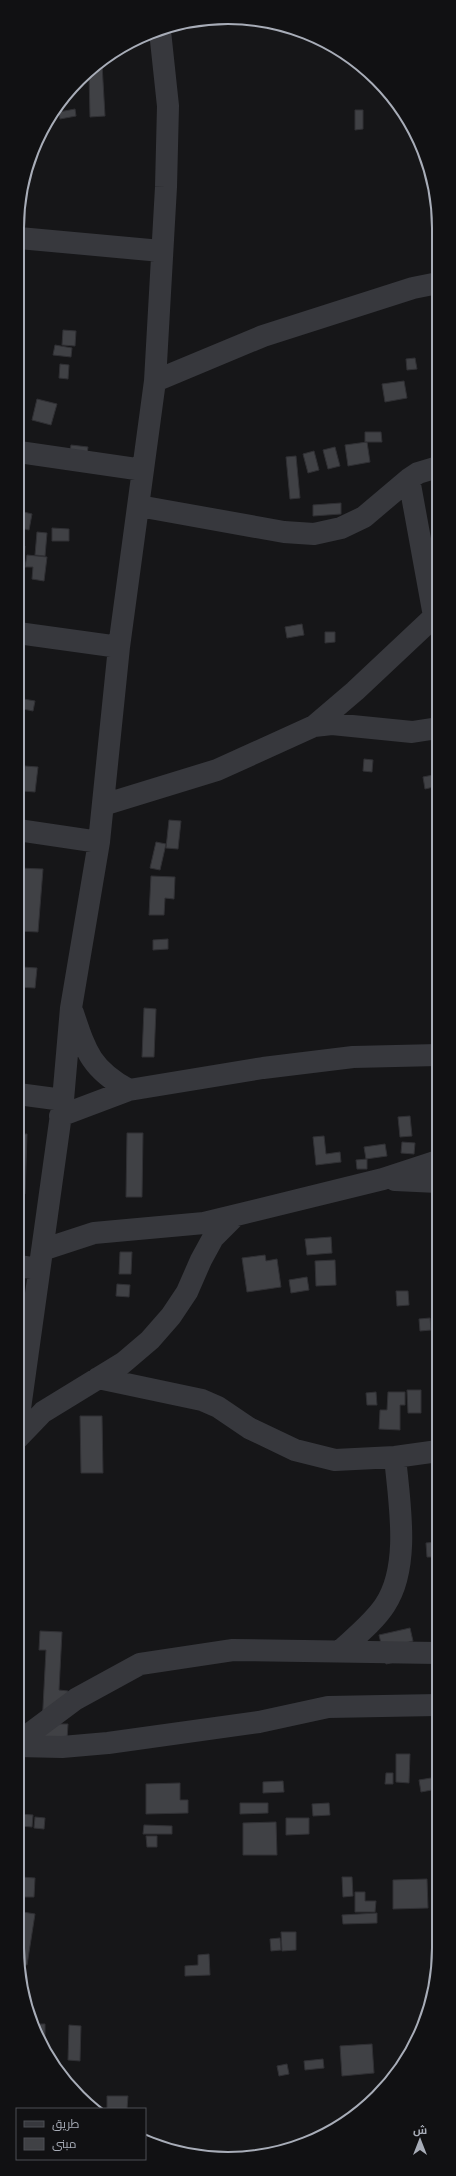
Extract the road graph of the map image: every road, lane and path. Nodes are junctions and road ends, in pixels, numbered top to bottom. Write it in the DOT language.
graph roads {
  1 [pos="160,36"];
  2 [pos="24,238"];
  3 [pos="161,251"];
  4 [pos="432,273"];
  5 [pos="432,284"];
  6 [pos="413,288"];
  7 [pos="155,380"];
  8 [pos="24,453"];
  9 [pos="432,469"];
  10 [pos="143,470"];
  11 [pos="408,479"];
  12 [pos="139,506"];
  13 [pos="432,595"];
  14 [pos="432,618"];
  15 [pos="24,635"];
  16 [pos="119,647"];
  17 [pos="314,726"];
  18 [pos="432,729"];
  19 [pos="103,806"];
  20 [pos="24,831"];
  21 [pos="99,842"];
  22 [pos="71,1008"];
  23 [pos="432,1055"];
  24 [pos="129,1090"];
  25 [pos="24,1096"];
  26 [pos="62,1108"];
  27 [pos="432,1163"];
  28 [pos="383,1179"];
  29 [pos="432,1182"];
  30 [pos="235,1216"];
  31 [pos="40,1259"];
  32 [pos="24,1264"];
  33 [pos="24,1358"];
  34 [pos="98,1378"];
  35 [pos="24,1432"];
  36 [pos="432,1452"];
  37 [pos="395,1457"];
  38 [pos="340,1651"];
  39 [pos="432,1653"];
  40 [pos="432,1705"];
  41 [pos="24,1738"];
  42 [pos="24,1746"];
  1 -- 3 [label="street"];
  2 -- 3 [label="street"];
  3 -- 7 [label="street"];
  4 -- 6 [label="street"];
  5 -- 6 [label="street"];
  6 -- 7 [label="street"];
  7 -- 10 [label="street"];
  8 -- 10 [label="street"];
  9 -- 11 [label="street"];
  10 -- 12 [label="street"];
  11 -- 12 [label="street"];
  11 -- 13 [label="street"];
  12 -- 16 [label="street"];
  14 -- 17 [label="street"];
  15 -- 16 [label="street"];
  16 -- 19 [label="street"];
  17 -- 18 [label="street"];
  17 -- 19 [label="street"];
  19 -- 21 [label="street"];
  20 -- 21 [label="street"];
  21 -- 22 [label="street"];
  22 -- 24 [label="street"];
  22 -- 26 [label="street"];
  23 -- 24 [label="street"];
  24 -- 26 [label="street"];
  25 -- 26 [label="street"];
  26 -- 31 [label="street"];
  27 -- 28 [label="street"];
  28 -- 29 [label="street"];
  28 -- 30 [label="street"];
  30 -- 31 [label="street"];
  30 -- 34 [label="street"];
  31 -- 32 [label="street"];
  31 -- 33 [label="street"];
  34 -- 35 [label="street"];
  34 -- 37 [label="street"];
  36 -- 37 [label="street"];
  37 -- 38 [label="street"];
  38 -- 39 [label="street"];
  38 -- 41 [label="street"];
  40 -- 42 [label="street"];
}
